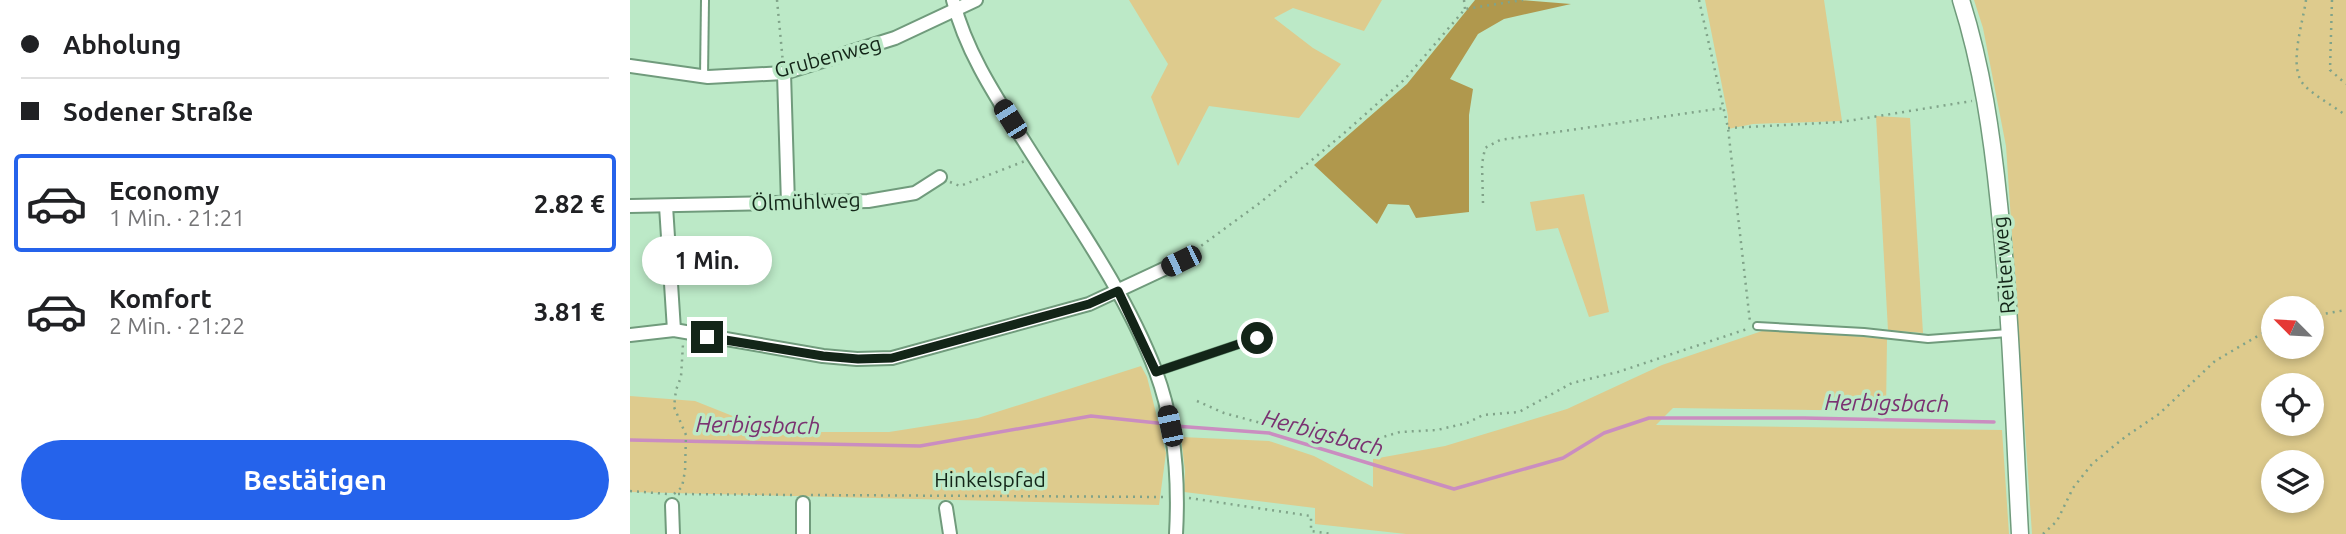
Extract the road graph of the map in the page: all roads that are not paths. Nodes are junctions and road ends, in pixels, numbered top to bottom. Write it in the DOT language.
graph roads {
  1 [pos="705,0"];
  2 [pos="976,0"];
  3 [pos="1961,0"];
  4 [pos="954,5"];
  5 [pos="630,66"];
  6 [pos="784,73"];
  7 [pos="704,77"];
  8 [pos="940,177"];
  9 [pos="788,204"];
  10 [pos="630,206"];
  11 [pos="666,206"];
  12 [pos="1181,261"];
  13 [pos="1118,291"];
  14 [pos="1756,326"];
  15 [pos="679,332"];
  16 [pos="2010,332"];
  17 [pos="630,335"];
  18 [pos="1257,338"];
  19 [pos="1156,372"];
  20 [pos="673,499"];
  21 [pos="803,503"];
  22 [pos="946,508"];
  23 [pos="673,534"];
  24 [pos="803,534"];
  25 [pos="950,534"];
  26 [pos="1176,534"];
  27 [pos="2020,534"];
  1 -- 7 [label="lane"];
  2 -- 4 [label="street, Grubenweg"];
  3 -- 16 [label="street, Reiterweg"];
  4 -- 6 [label="street, Grubenweg"];
  4 -- 13 [label="street"];
  5 -- 7 [label="street, Grubenweg"];
  6 -- 7 [label="street, Grubenweg"];
  6 -- 9 [label="street"];
  8 -- 9 [label="street, Ölmühlweg"];
  9 -- 11 [label="street, Ölmühlweg"];
  10 -- 11 [label="street, Ölmühlweg"];
  11 -- 15 [label="street"];
  12 -- 13 [label="street"];
  13 -- 15 [label="street"];
  13 -- 19 [label="street"];
  14 -- 16 [label="lane"];
  15 -- 17 [label="street"];
  16 -- 27 [label="street, Reiterweg"];
  18 -- 19 [label="lane"];
  19 -- 26 [label="street"];
  20 -- 23 [label="street"];
  21 -- 24 [label="street"];
  22 -- 25 [label="street"];
}
